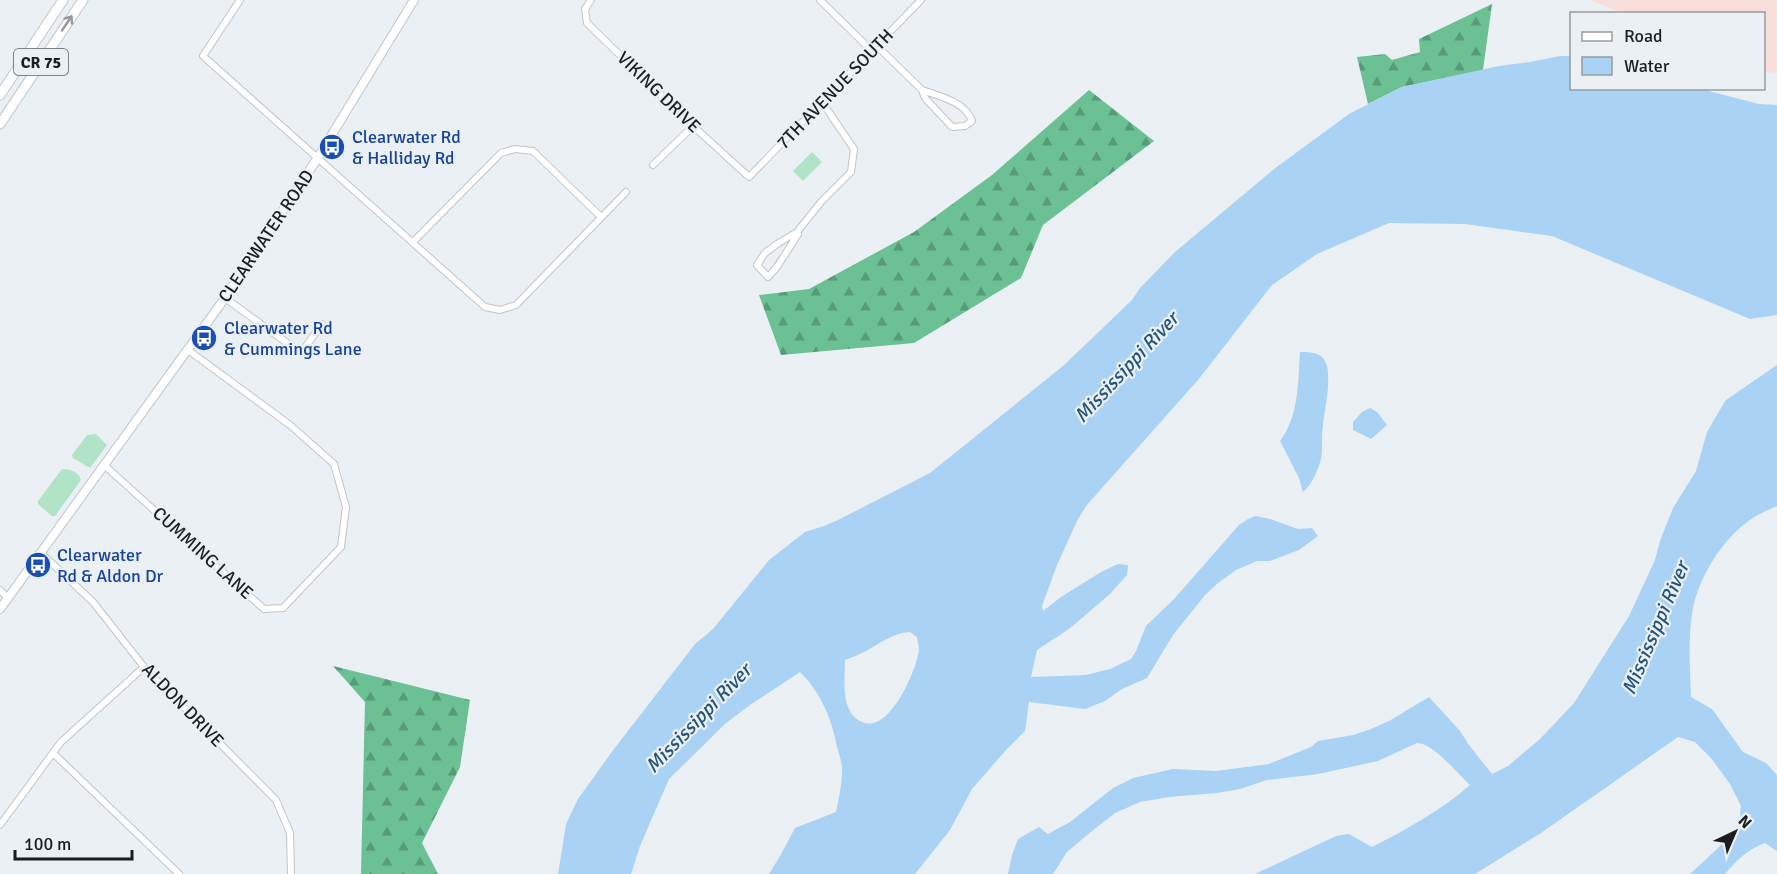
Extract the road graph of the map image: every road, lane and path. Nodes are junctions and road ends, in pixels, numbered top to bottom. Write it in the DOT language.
graph roads {
  1 [pos="63,0"];
  2 [pos="83,0"];
  3 [pos="240,0"];
  4 [pos="414,0"];
  5 [pos="591,0"];
  6 [pos="820,0"];
  7 [pos="921,0"];
  8 [pos="875,48"];
  9 [pos="922,90"];
  10 [pos="0,95"];
  11 [pos="822,102"];
  12 [pos="0,124"];
  13 [pos="693,126"];
  14 [pos="317,159"];
  15 [pos="653,165"];
  16 [pos="749,177"];
  17 [pos="626,192"];
  18 [pos="601,217"];
  19 [pos="797,232"];
  20 [pos="413,242"];
  21 [pos="225,298"];
  22 [pos="322,324"];
  23 [pos="188,350"];
  24 [pos="104,465"];
  25 [pos="40,552"];
  26 [pos="0,590"];
  27 [pos="8,598"];
  28 [pos="0,609"];
  29 [pos="144,667"];
  30 [pos="53,753"];
  31 [pos="0,825"];
  32 [pos="179,874"];
  33 [pos="291,874"];
  1 -- 10 [label="main road, CR 75"];
  12 -- 2 [label="main road, CR 75, one-way"];
  3 -- 14 [label="street"];
  4 -- 14 [label="street, CLEARWATER ROAD"];
  5 -- 13 [label="street, VIKING DRIVE"];
  6 -- 8 [label="street"];
  7 -- 8 [label="street, 7TH AVENUE SOUTH"];
  8 -- 9 [label="street"];
  8 -- 11 [label="street, 7TH AVENUE SOUTH"];
  9 -- 9 [label="street"];
  11 -- 16 [label="street, 7TH AVENUE SOUTH"];
  11 -- 19 [label="street"];
  13 -- 15 [label="street"];
  13 -- 16 [label="street, VIKING DRIVE"];
  14 -- 20 [label="street"];
  14 -- 21 [label="street, CLEARWATER ROAD"];
  17 -- 18 [label="street"];
  18 -- 20 [label="street"];
  18 -- 20 [label="street"];
  19 -- 19 [label="street"];
  21 -- 22 [label="street"];
  21 -- 23 [label="street, CLEARWATER ROAD"];
  23 -- 24 [label="street, CLEARWATER ROAD"];
  23 -- 24 [label="street, CUMMING LANE"];
  24 -- 25 [label="street, CLEARWATER ROAD"];
  25 -- 27 [label="street, CLEARWATER ROAD"];
  25 -- 29 [label="street, ALDON DRIVE"];
  26 -- 27 [label="street"];
  27 -- 28 [label="street, CLEARWATER ROAD"];
  29 -- 30 [label="street"];
  29 -- 33 [label="street, ALDON DRIVE"];
  30 -- 31 [label="street"];
  30 -- 32 [label="street"];
}
